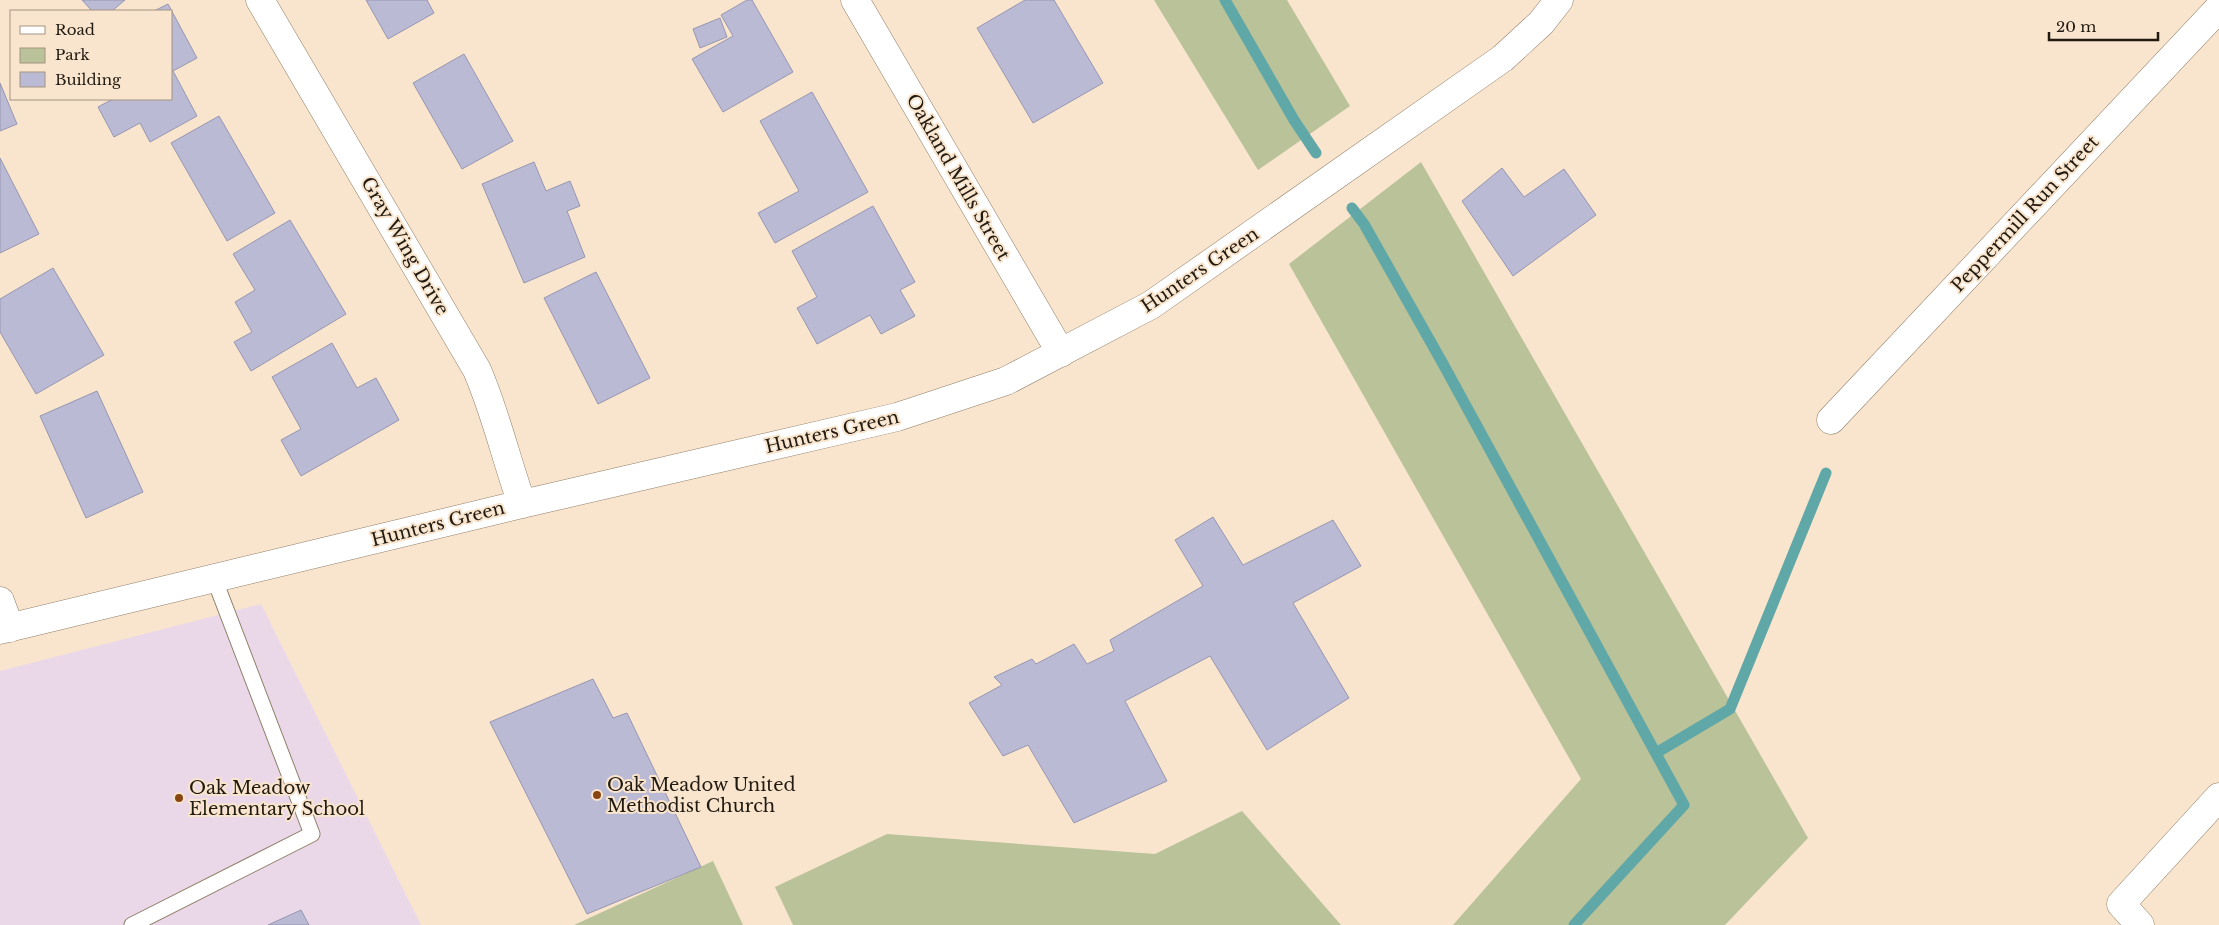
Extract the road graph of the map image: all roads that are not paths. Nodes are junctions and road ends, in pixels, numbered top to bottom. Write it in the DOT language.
graph roads {
  1 [pos="260,0"];
  2 [pos="855,0"];
  3 [pos="1559,0"];
  4 [pos="2219,8"];
  5 [pos="1061,353"];
  6 [pos="1831,420"];
  7 [pos="522,504"];
  8 [pos="214,578"];
  9 [pos="0,601"];
  10 [pos="5,629"];
  11 [pos="2219,797"];
  12 [pos="132,925"];
  13 [pos="2140,925"];
  1 -- 7 [label="street, Gray Wing Drive"];
  2 -- 5 [label="street, Oakland Mills Street"];
  3 -- 5 [label="street, Hunters Green"];
  4 -- 6 [label="street, Peppermill Run Street"];
  5 -- 7 [label="street, Hunters Green"];
  7 -- 8 [label="street, Hunters Green"];
  8 -- 10 [label="street, Hunters Green"];
  8 -- 12 [label="lane"];
  9 -- 10 [label="street"];
  11 -- 13 [label="street"];
}
